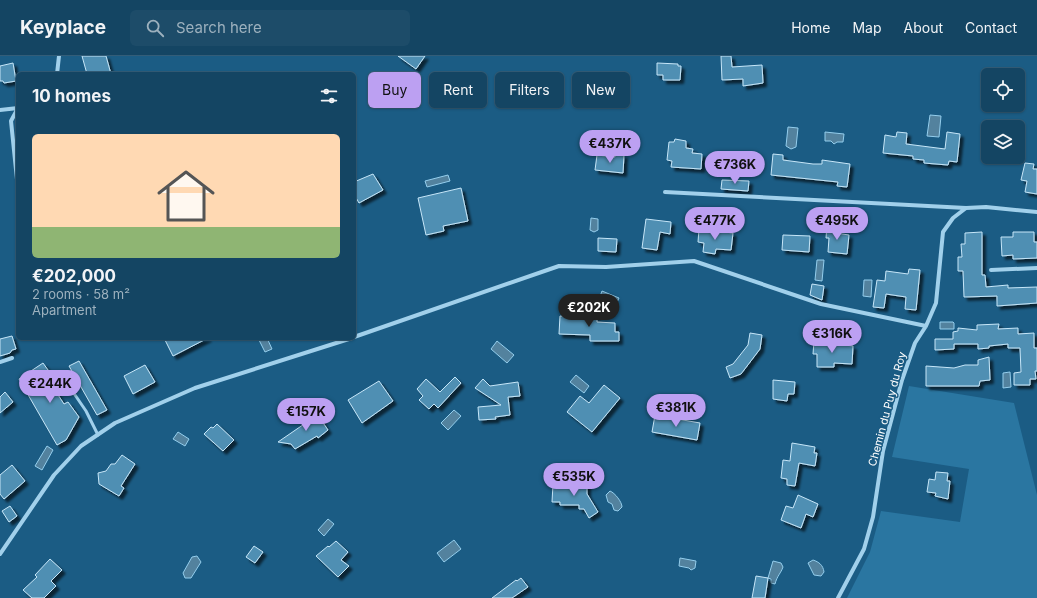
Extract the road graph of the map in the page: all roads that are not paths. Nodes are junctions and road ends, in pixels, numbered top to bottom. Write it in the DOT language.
graph roads {
  1 [pos="59,56"];
  2 [pos="57,72"];
  3 [pos="16,108"];
  4 [pos="0,110"];
  5 [pos="16,113"];
  6 [pos="16,167"];
  7 [pos="665,192"];
  8 [pos="966,208"];
  9 [pos="1037,212"];
  10 [pos="1037,268"];
  11 [pos="991,270"];
  12 [pos="926,326"];
  13 [pos="356,337"];
  14 [pos="347,340"];
  15 [pos="12,358"];
  16 [pos="0,362"];
  17 [pos="73,392"];
  18 [pos="98,435"];
  19 [pos="0,554"];
  20 [pos="838,598"];
  1 -- 2 [label="street"];
  3 -- 4 [label="street"];
  5 -- 6 [label="street"];
  7 -- 8 [label="street"];
  8 -- 9 [label="street"];
  8 -- 12 [label="street, Chemin du Puy du Roy"];
  10 -- 11 [label="street"];
  12 -- 13 [label="street"];
  12 -- 20 [label="street, Chemin du Puy du Roy"];
  14 -- 18 [label="street"];
  15 -- 16 [label="street"];
  17 -- 18 [label="lane"];
  18 -- 19 [label="street"];
}
